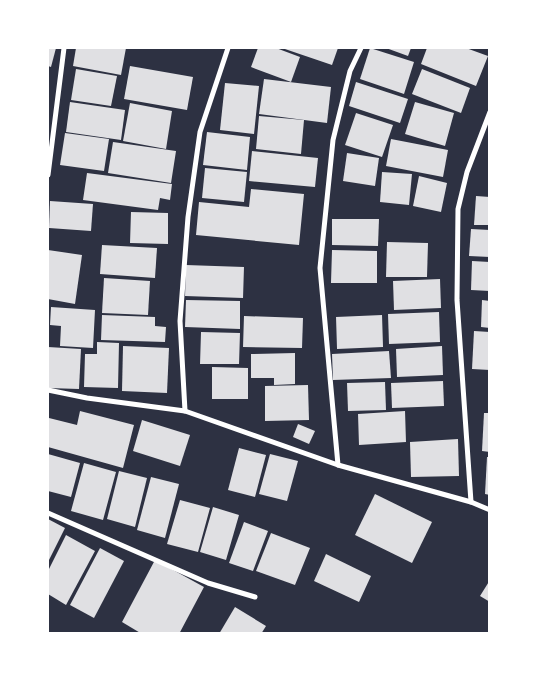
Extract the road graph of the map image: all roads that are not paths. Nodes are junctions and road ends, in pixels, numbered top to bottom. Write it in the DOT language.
graph roads {
  1 [pos="64,48"];
  2 [pos="228,48"];
  3 [pos="361,48"];
  4 [pos="490,112"];
  5 [pos="48,175"];
  6 [pos="48,390"];
  7 [pos="185,411"];
  8 [pos="338,465"];
  9 [pos="471,502"];
  10 [pos="490,510"];
  11 [pos="48,513"];
  12 [pos="254,597"];
  1 -- 5 [label="street"];
  2 -- 7 [label="street"];
  3 -- 8 [label="street"];
  4 -- 9 [label="street"];
  6 -- 7 [label="street"];
  7 -- 8 [label="street"];
  8 -- 9 [label="street"];
  9 -- 10 [label="street"];
  11 -- 12 [label="street"];
}
